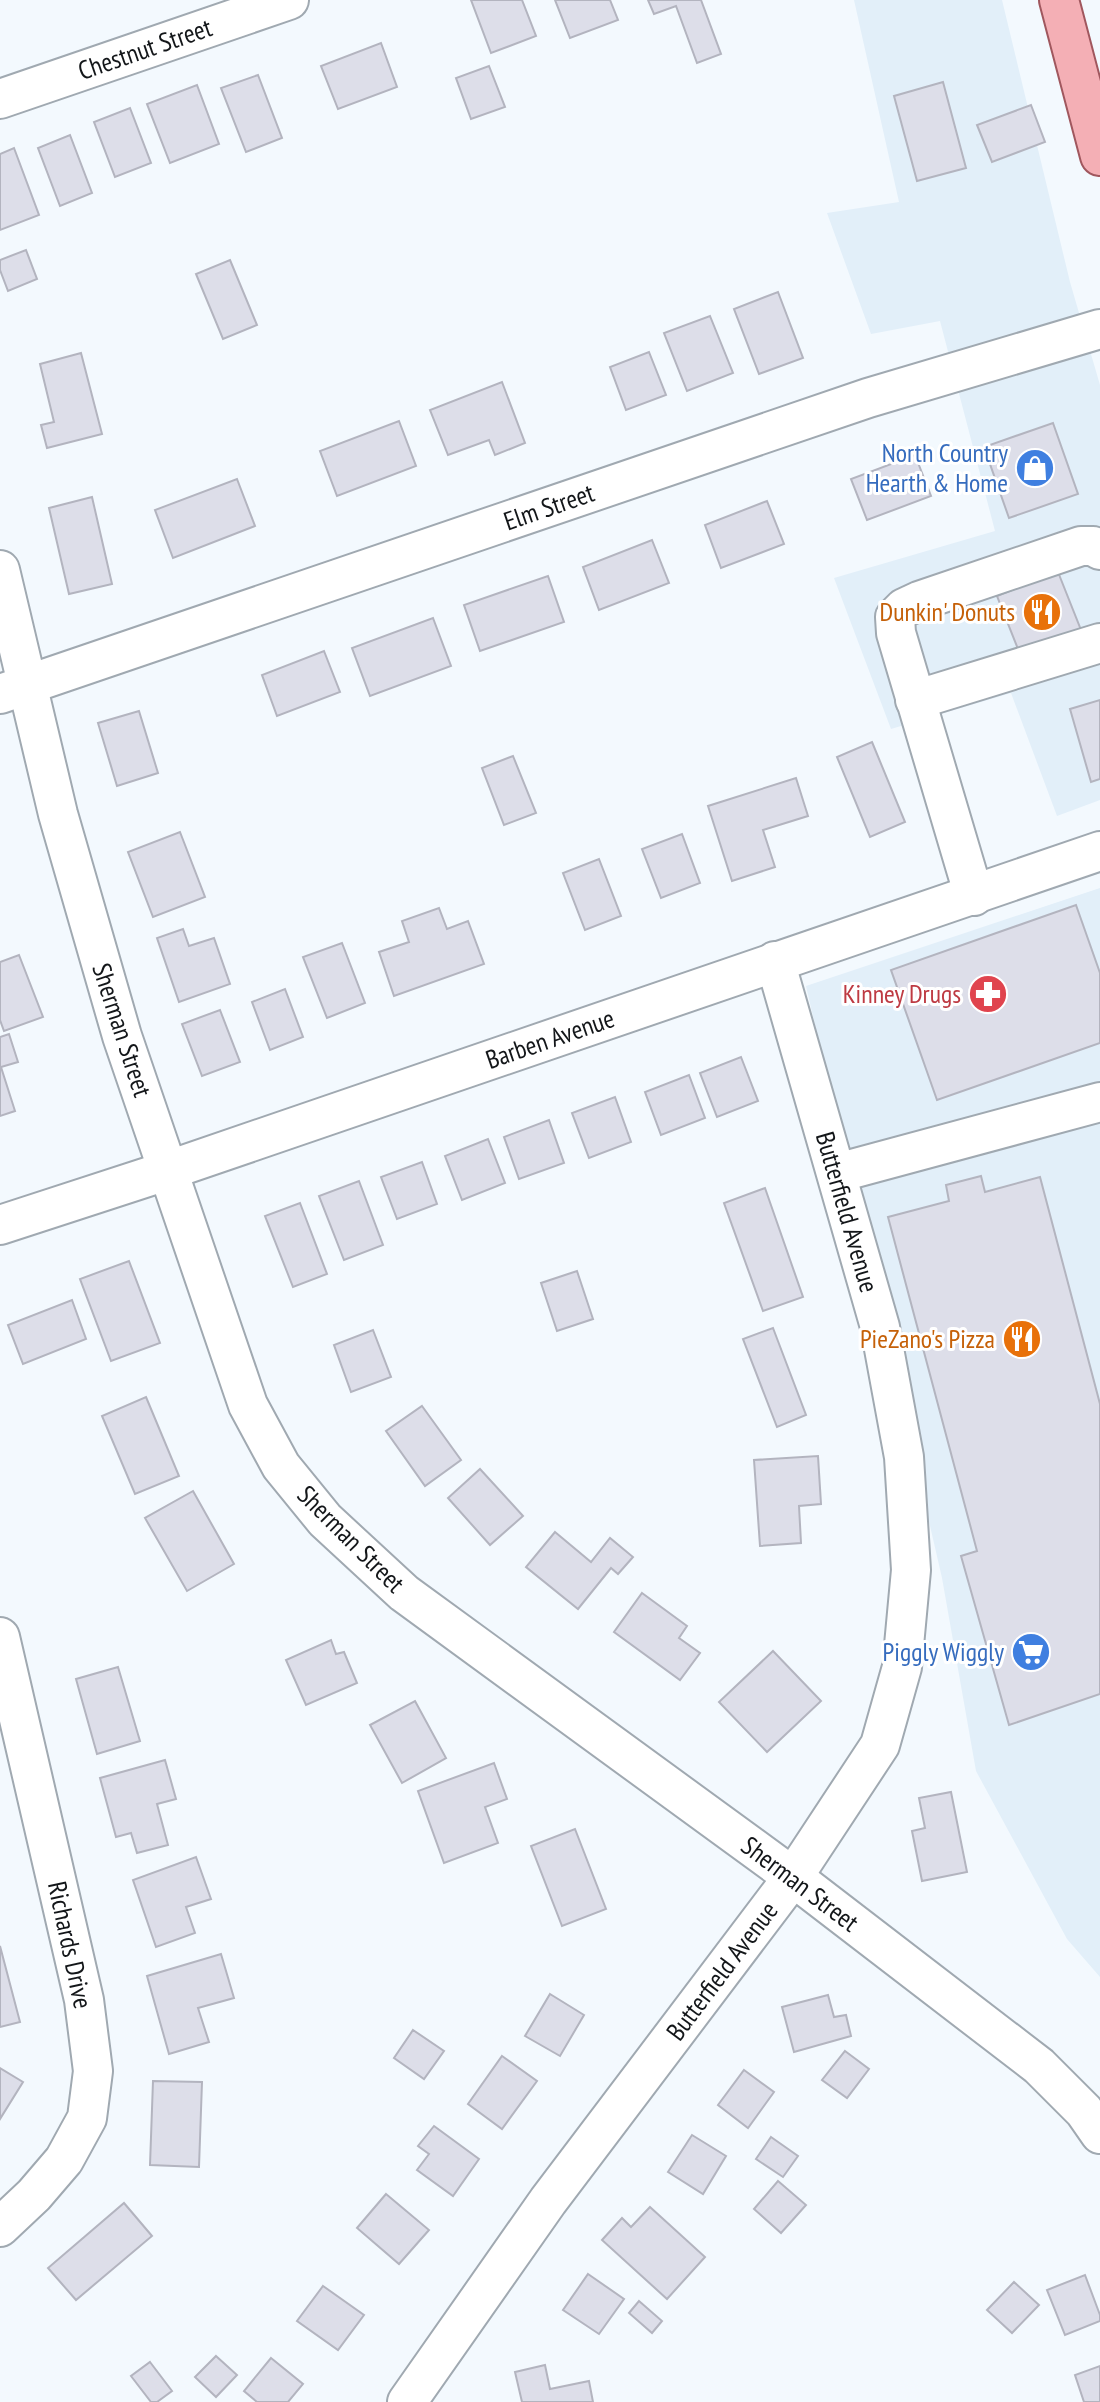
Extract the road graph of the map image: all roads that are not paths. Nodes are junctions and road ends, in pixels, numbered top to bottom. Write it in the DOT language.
graph roads {
  1 [pos="289,0"];
  2 [pos="1059,0"];
  3 [pos="0,99"];
  4 [pos="1100,156"];
  5 [pos="1100,329"];
  6 [pos="1100,550"];
  7 [pos="0,570"];
  8 [pos="1100,643"];
  9 [pos="14,689"];
  10 [pos="915,700"];
  11 [pos="1100,852"];
  12 [pos="974,896"];
  13 [pos="775,961"];
  14 [pos="1100,1102"];
  15 [pos="169,1170"];
  16 [pos="837,1173"];
  17 [pos="0,1225"];
  18 [pos="0,1637"];
  19 [pos="793,1877"];
  20 [pos="1100,2134"];
  21 [pos="0,2227"];
  22 [pos="407,2402"];
  1 -- 3 [label="street, Chestnut Street"];
  2 -- 4 [label="main road"];
  5 -- 9 [label="street, Elm Street"];
  6 -- 10 [label="street"];
  7 -- 9 [label="street, Sherman Street"];
  8 -- 10 [label="street"];
  9 -- 15 [label="street, Sherman Street"];
  10 -- 12 [label="street"];
  11 -- 12 [label="street, Barben Avenue"];
  12 -- 13 [label="street, Barben Avenue"];
  13 -- 15 [label="street, Barben Avenue"];
  13 -- 16 [label="street, Butterfield Avenue"];
  14 -- 16 [label="street"];
  15 -- 17 [label="street, Barben Avenue"];
  15 -- 19 [label="street, Sherman Street"];
  16 -- 19 [label="street, Butterfield Avenue"];
  18 -- 21 [label="street, Richards Drive"];
  19 -- 20 [label="street, Sherman Street"];
  19 -- 22 [label="street, Butterfield Avenue"];
}
